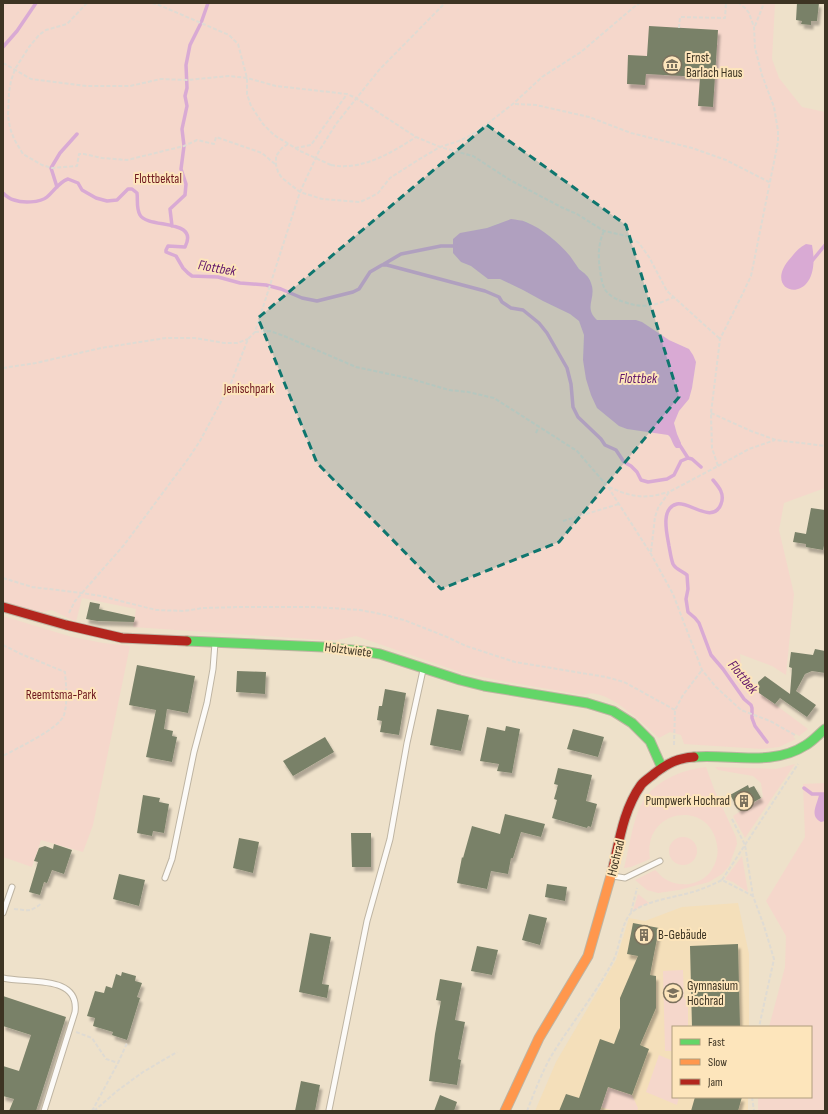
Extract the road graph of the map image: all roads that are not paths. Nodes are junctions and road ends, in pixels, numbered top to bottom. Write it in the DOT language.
graph roads {
  1 [pos="3,607"];
  2 [pos="216,642"];
  3 [pos="424,668"];
  4 [pos="825,729"];
  5 [pos="662,768"];
  6 [pos="660,861"];
  7 [pos="611,876"];
  8 [pos="165,878"];
  9 [pos="12,887"];
  10 [pos="3,912"];
  11 [pos="3,978"];
  12 [pos="329,1110"];
  13 [pos="44,1111"];
  14 [pos="505,1111"];
  1 -- 2 [label="street, Holztwiete"];
  2 -- 3 [label="street, Holztwiete"];
  2 -- 8 [label="lane"];
  3 -- 5 [label="street, Holztwiete"];
  3 -- 12 [label="lane"];
  4 -- 5 [label="street, Hochrad"];
  5 -- 7 [label="street, Hochrad"];
  6 -- 7 [label="lane"];
  7 -- 14 [label="street, Hochrad"];
  9 -- 10 [label="lane"];
  11 -- 13 [label="lane"];
}
